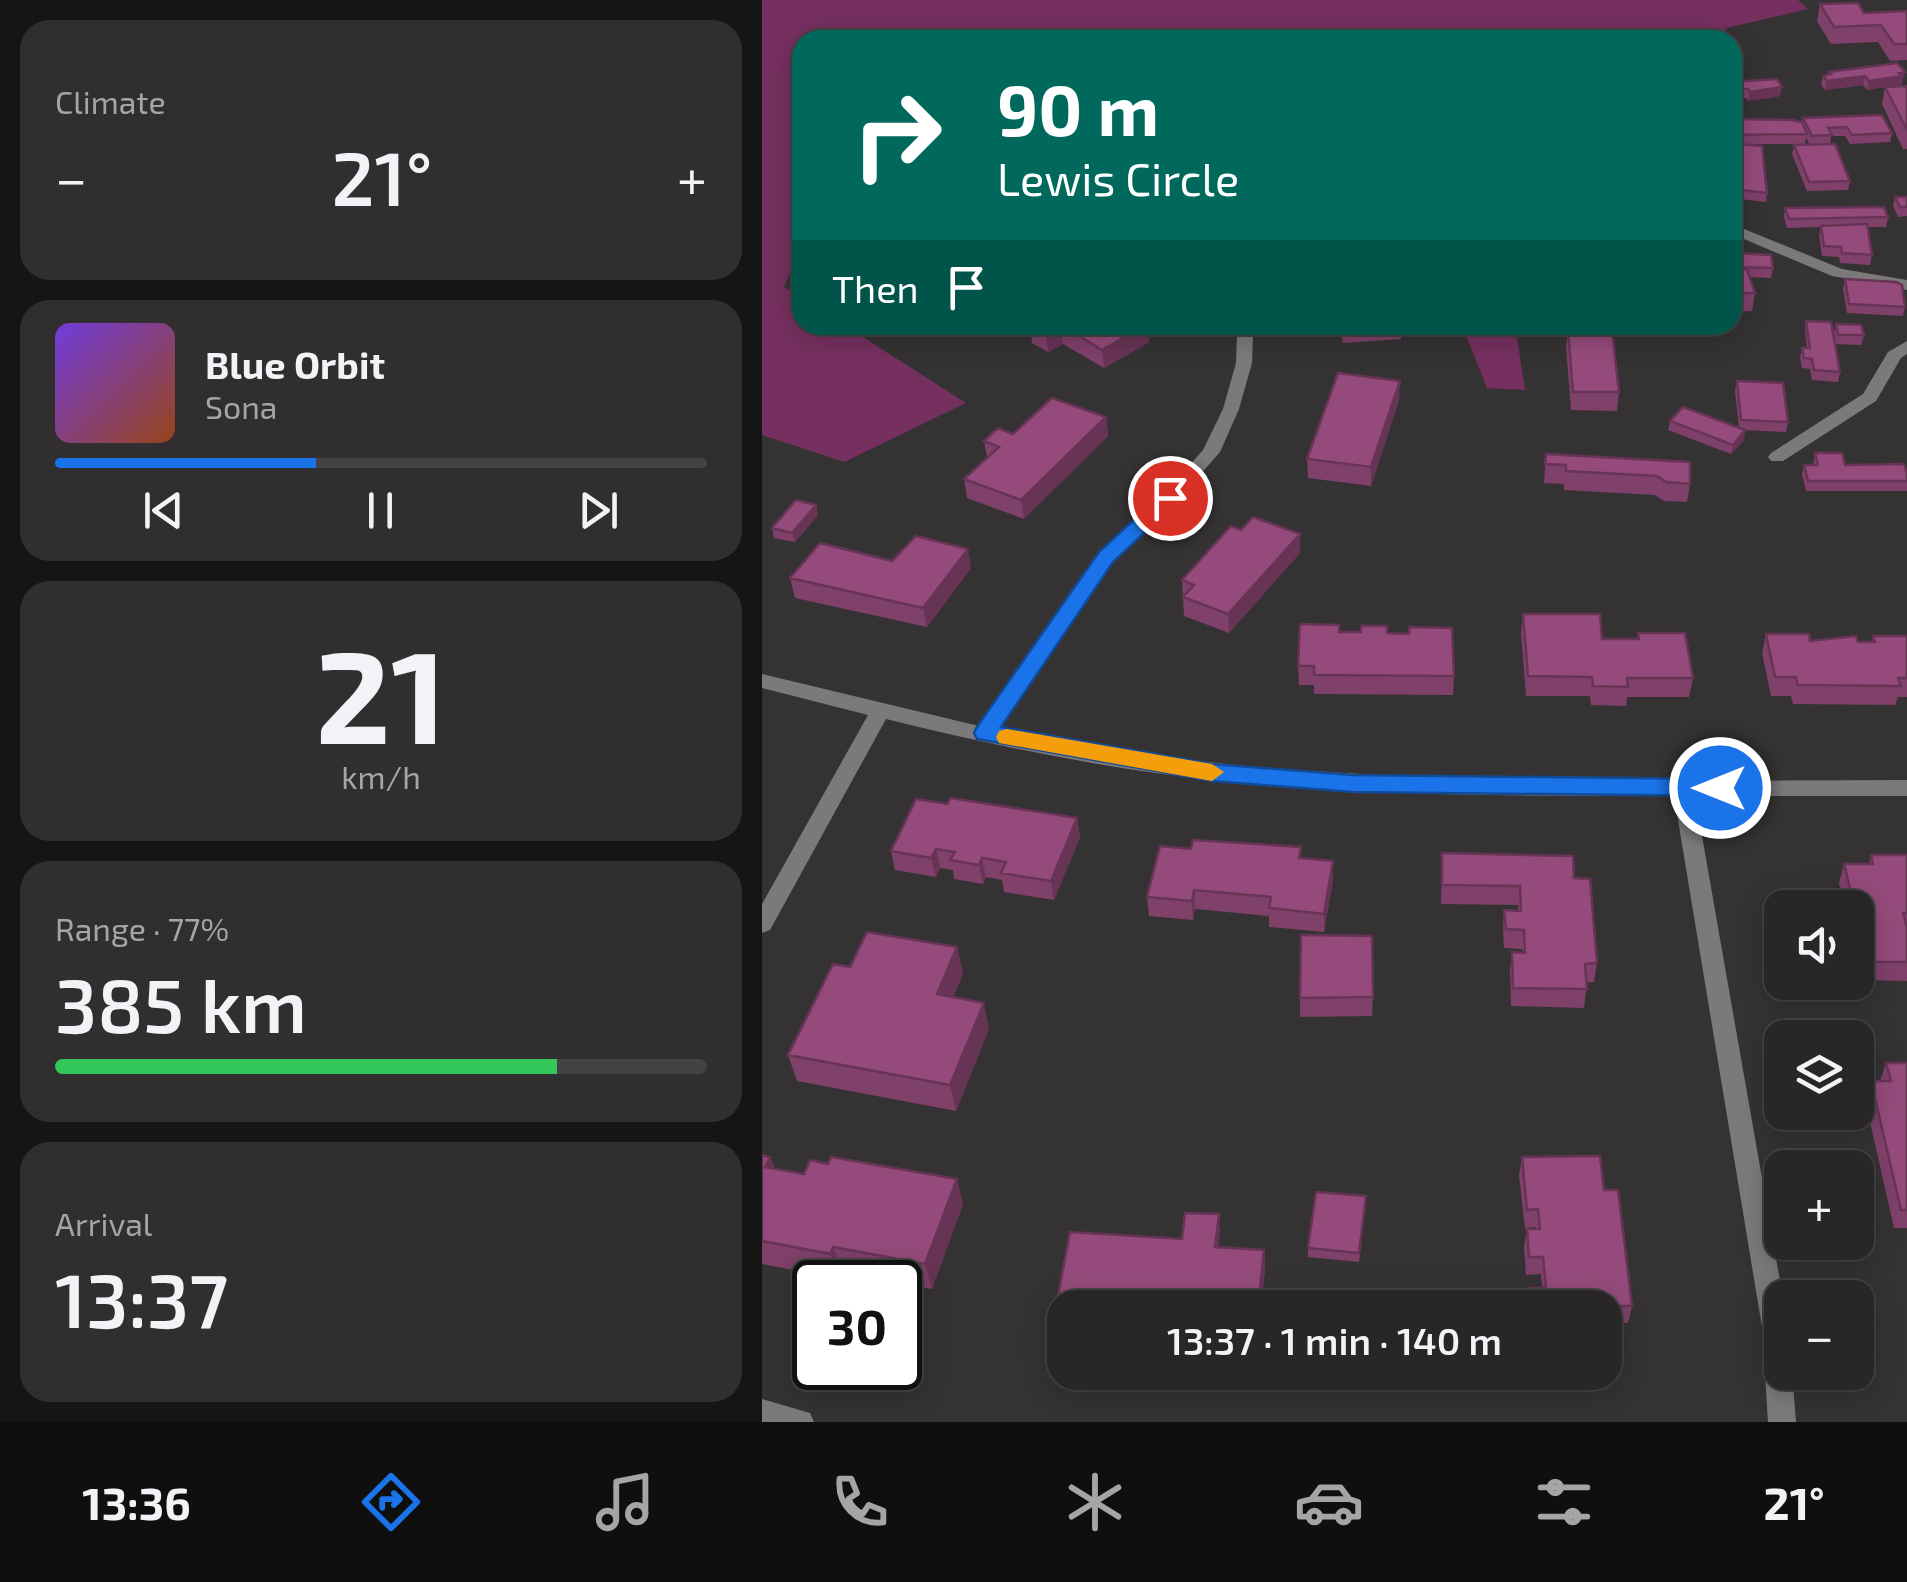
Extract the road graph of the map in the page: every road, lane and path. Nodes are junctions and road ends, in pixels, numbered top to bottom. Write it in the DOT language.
graph roads {
  1 [pos="1742,233"];
  2 [pos="1906,285"];
  3 [pos="1245,335"];
  4 [pos="1906,346"];
  5 [pos="1777,457"];
  6 [pos="762,681"];
  7 [pos="880,711"];
  8 [pos="986,733"];
  9 [pos="1683,788"];
  10 [pos="1906,788"];
  11 [pos="762,924"];
  12 [pos="762,1412"];
  13 [pos="800,1422"];
  14 [pos="1782,1422"];
  1 -- 2 [label="street"];
  3 -- 8 [label="street"];
  4 -- 5 [label="street"];
  6 -- 7 [label="street"];
  7 -- 8 [label="street"];
  7 -- 11 [label="street"];
  8 -- 9 [label="street"];
  9 -- 10 [label="street"];
  9 -- 14 [label="street"];
  12 -- 13 [label="street"];
}
